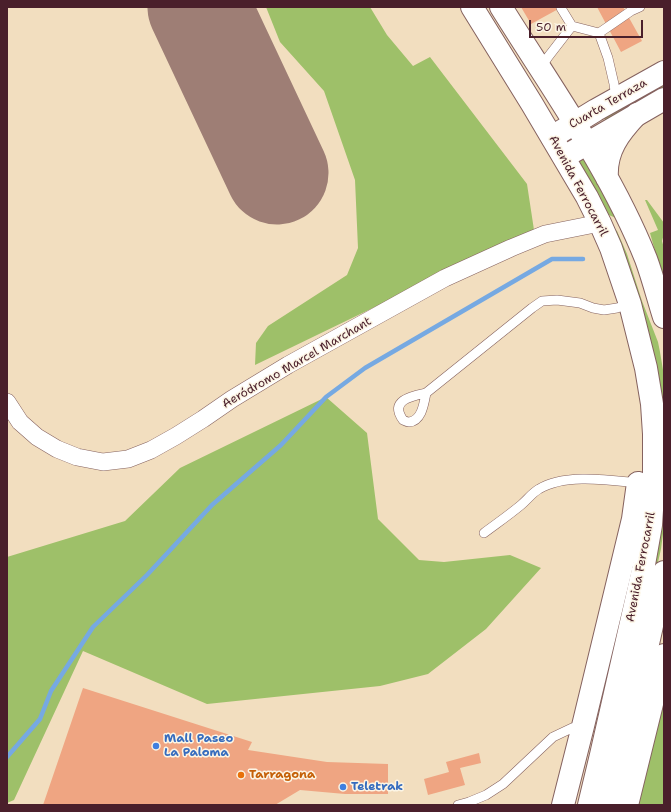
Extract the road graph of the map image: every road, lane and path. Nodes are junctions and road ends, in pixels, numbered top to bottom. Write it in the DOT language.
graph roads {
  1 [pos="472,7"];
  2 [pos="501,7"];
  3 [pos="640,7"];
  4 [pos="561,8"];
  5 [pos="572,26"];
  6 [pos="598,33"];
  7 [pos="540,68"];
  8 [pos="664,72"];
  9 [pos="616,98"];
  10 [pos="664,99"];
  11 [pos="636,114"];
  12 [pos="575,123"];
  13 [pos="552,137"];
  14 [pos="587,144"];
  15 [pos="564,157"];
  16 [pos="607,178"];
  17 [pos="600,223"];
  18 [pos="636,236"];
  19 [pos="630,304"];
  20 [pos="664,317"];
  21 [pos="646,368"];
  22 [pos="426,394"];
  23 [pos="7,402"];
  24 [pos="638,483"];
  25 [pos="484,533"];
  26 [pos="664,572"];
  27 [pos="664,655"];
  28 [pos="583,726"];
  29 [pos="611,757"];
  30 [pos="458,805"];
  31 [pos="563,805"];
  32 [pos="588,805"];
  33 [pos="610,805"];
  34 [pos="627,805"];
  1 -- 13 [label="main road, Avenida Ferrocarril"];
  2 -- 7 [label="main road"];
  3 -- 6 [label="lane"];
  4 -- 5 [label="lane"];
  5 -- 6 [label="lane"];
  5 -- 7 [label="lane"];
  6 -- 9 [label="lane"];
  7 -- 12 [label="main road"];
  8 -- 9 [label="main road, Cuarta Terraza"];
  9 -- 12 [label="main road, Cuarta Terraza"];
  10 -- 11 [label="main road, Cuarta Terraza"];
  11 -- 14 [label="main road, Cuarta Terraza"];
  11 -- 16 [label="main road"];
  12 -- 13 [label="main road, Cuarta Terraza"];
  12 -- 14 [label="main road"];
  13 -- 15 [label="main road, Avenida Ferrocarril"];
  14 -- 15 [label="main road, Cuarta Terraza"];
  14 -- 16 [label="main road"];
  15 -- 17 [label="main road, Avenida Ferrocarril"];
  16 -- 18 [label="main road"];
  17 -- 18 [label="main road"];
  17 -- 19 [label="main road, Avenida Ferrocarril"];
  17 -- 23 [label="street, Aeródromo Marcel Marchant"];
  18 -- 20 [label="main road"];
  19 -- 21 [label="main road, Avenida Ferrocarril"];
  19 -- 22 [label="lane"];
  21 -- 24 [label="main road, Avenida Ferrocarril"];
  21 -- 29 [label="main road, Avenida Ferrocarril"];
  24 -- 25 [label="lane"];
  24 -- 28 [label="main road, Avenida Ferrocarril"];
  26 -- 29 [label="main road, Avenida Ferrocarril"];
  27 -- 34 [label="main road"];
  28 -- 30 [label="lane"];
  28 -- 31 [label="main road, Avenida Ferrocarril"];
  29 -- 32 [label="main road, Avenida Ferrocarril"];
  29 -- 33 [label="main road, Avenida Ferrocarril"];
}
